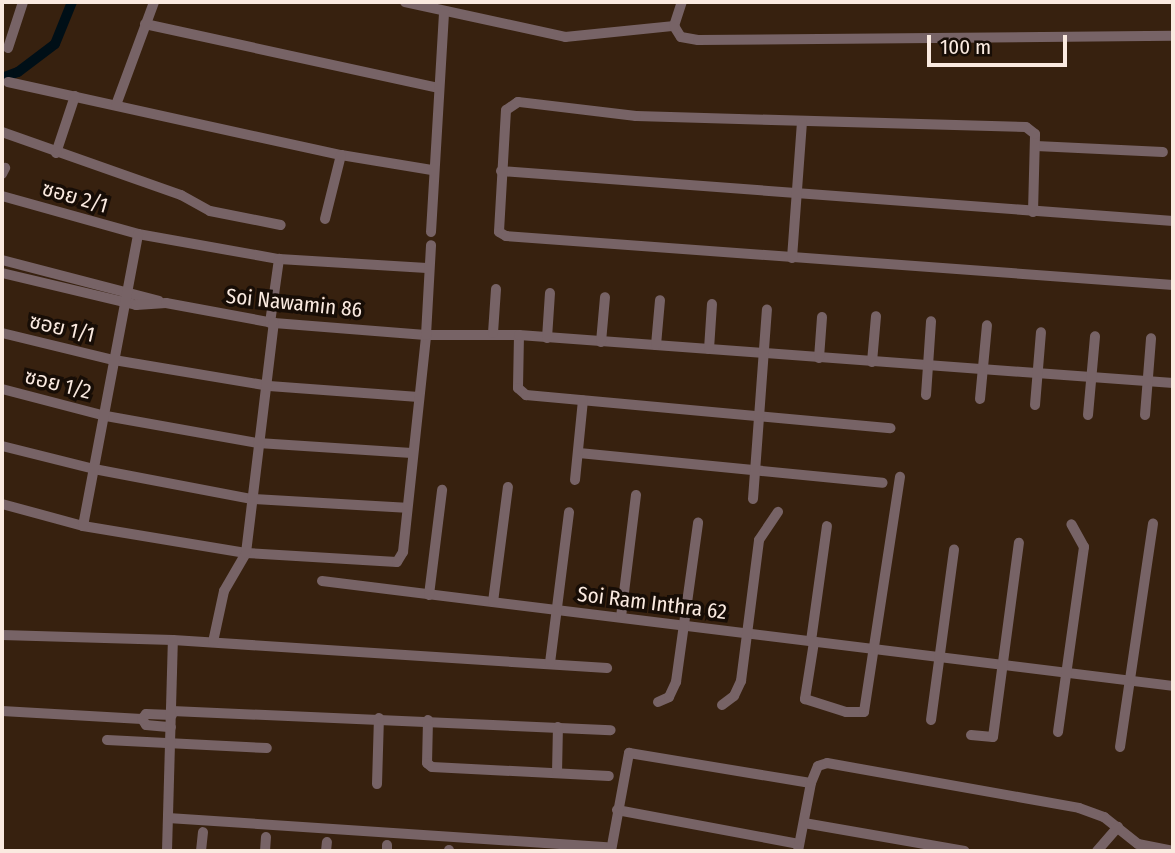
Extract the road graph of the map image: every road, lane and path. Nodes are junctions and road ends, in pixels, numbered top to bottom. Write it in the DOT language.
graph roads {
  1 [pos="23,2"];
  2 [pos="154,2"];
  3 [pos="405,2"];
  4 [pos="681,2"];
  5 [pos="444,10"];
  6 [pos="145,24"];
  7 [pos="674,26"];
  8 [pos="1171,37"];
  9 [pos="8,48"];
  10 [pos="8,82"];
  11 [pos="438,88"];
  12 [pos="75,96"];
  13 [pos="116,106"];
  14 [pos="802,122"];
  15 [pos="2,132"];
  16 [pos="1036,146"];
  17 [pos="1163,152"];
  18 [pos="56,153"];
  19 [pos="341,155"];
  20 [pos="432,170"];
  21 [pos="501,172"];
  22 [pos="798,194"];
  23 [pos="2,196"];
  24 [pos="1033,212"];
  25 [pos="325,219"];
  26 [pos="1173,221"];
  27 [pos="281,225"];
  28 [pos="431,232"];
  29 [pos="138,234"];
  30 [pos="430,245"];
  31 [pos="792,258"];
  32 [pos="279,259"];
  33 [pos="2,260"];
  34 [pos="427,268"];
  35 [pos="2,273"];
  36 [pos="1173,285"];
  37 [pos="496,289"];
  38 [pos="550,293"];
  39 [pos="605,297"];
  40 [pos="124,298"];
  41 [pos="660,300"];
  42 [pos="712,304"];
  43 [pos="767,310"];
  44 [pos="876,316"];
  45 [pos="822,317"];
  46 [pos="931,321"];
  47 [pos="272,323"];
  48 [pos="987,325"];
  49 [pos="1041,332"];
  50 [pos="2,333"];
  51 [pos="494,333"];
  52 [pos="426,335"];
  53 [pos="519,335"];
  54 [pos="1095,335"];
  55 [pos="547,338"];
  56 [pos="1151,338"];
  57 [pos="601,342"];
  58 [pos="656,345"];
  59 [pos="709,349"];
  60 [pos="764,354"];
  61 [pos="819,358"];
  62 [pos="114,360"];
  63 [pos="872,362"];
  64 [pos="928,365"];
  65 [pos="982,369"];
  66 [pos="1038,373"];
  67 [pos="1092,376"];
  68 [pos="1147,381"];
  69 [pos="1173,383"];
  70 [pos="269,386"];
  71 [pos="2,389"];
  72 [pos="926,395"];
  73 [pos="419,397"];
  74 [pos="980,399"];
  75 [pos="583,400"];
  76 [pos="1035,405"];
  77 [pos="1088,415"];
  78 [pos="1145,415"];
  79 [pos="106,416"];
  80 [pos="760,416"];
  81 [pos="891,428"];
  82 [pos="258,443"];
  83 [pos="2,446"];
  84 [pos="412,453"];
  85 [pos="579,453"];
  86 [pos="94,469"];
  87 [pos="756,471"];
  88 [pos="900,477"];
  89 [pos="575,480"];
  90 [pos="883,483"];
  91 [pos="508,487"];
  92 [pos="442,490"];
  93 [pos="636,495"];
  94 [pos="252,499"];
  95 [pos="753,499"];
  96 [pos="2,504"];
  97 [pos="406,508"];
  98 [pos="569,512"];
  99 [pos="778,512"];
  100 [pos="698,523"];
  101 [pos="1153,523"];
  102 [pos="1071,524"];
  103 [pos="83,526"];
  104 [pos="827,526"];
  105 [pos="1019,542"];
  106 [pos="954,550"];
  107 [pos="246,553"];
  108 [pos="322,581"];
  109 [pos="429,595"];
  110 [pos="493,602"];
  111 [pos="558,610"];
  112 [pos="621,617"];
  113 [pos="684,626"];
  114 [pos="2,635"];
  115 [pos="749,635"];
  116 [pos="173,640"];
  117 [pos="213,642"];
  118 [pos="812,642"];
  119 [pos="876,650"];
  120 [pos="940,659"];
  121 [pos="550,663"];
  122 [pos="1002,666"];
  123 [pos="607,668"];
  124 [pos="1067,673"];
  125 [pos="1129,681"];
  126 [pos="1173,686"];
  127 [pos="658,702"];
  128 [pos="722,705"];
  129 [pos="2,711"];
  130 [pos="172,711"];
  131 [pos="379,718"];
  132 [pos="142,719"];
  133 [pos="428,720"];
  134 [pos="931,720"];
  135 [pos="172,727"];
  136 [pos="558,727"];
  137 [pos="611,730"];
  138 [pos="1058,732"];
  139 [pos="971,735"];
  140 [pos="107,740"];
  141 [pos="172,743"];
  142 [pos="1120,747"];
  143 [pos="267,748"];
  144 [pos="557,773"];
  145 [pos="609,776"];
  146 [pos="377,783"];
  147 [pos="811,783"];
  148 [pos="617,810"];
  149 [pos="168,818"];
  150 [pos="804,823"];
  151 [pos="1118,827"];
  152 [pos="203,832"];
  153 [pos="266,837"];
  154 [pos="799,848"];
  155 [pos="609,849"];
  156 [pos="167,851"];
  157 [pos="201,851"];
  158 [pos="265,851"];
  159 [pos="965,851"];
  160 [pos="1097,851"];
  161 [pos="1173,851"];
  1 -- 9 [label="street"];
  2 -- 6 [label="street"];
  3 -- 5 [label="street"];
  4 -- 7 [label="street"];
  5 -- 7 [label="street"];
  5 -- 11 [label="street"];
  6 -- 11 [label="street"];
  6 -- 13 [label="street"];
  7 -- 8 [label="street"];
  10 -- 12 [label="street"];
  11 -- 20 [label="street"];
  12 -- 13 [label="street"];
  12 -- 18 [label="street"];
  13 -- 19 [label="street"];
  14 -- 16 [label="street"];
  14 -- 21 [label="street"];
  14 -- 22 [label="street"];
  15 -- 18 [label="street"];
  16 -- 17 [label="street"];
  16 -- 24 [label="street"];
  18 -- 27 [label="street"];
  19 -- 20 [label="street"];
  19 -- 25 [label="street"];
  20 -- 28 [label="street"];
  21 -- 22 [label="street"];
  21 -- 31 [label="street"];
  22 -- 24 [label="street"];
  22 -- 31 [label="street"];
  23 -- 29 [label="street, ซอย 2/1"];
  24 -- 26 [label="street"];
  29 -- 32 [label="street, ซอย 2/1"];
  29 -- 40 [label="street"];
  30 -- 34 [label="street"];
  31 -- 36 [label="street"];
  32 -- 34 [label="street, ซอย 2/1"];
  32 -- 47 [label="street"];
  33 -- 40 [label="street, Soi Nawamin 86"];
  34 -- 52 [label="street"];
  35 -- 40 [label="street, Soi Nawamin 86"];
  37 -- 51 [label="street"];
  38 -- 55 [label="street"];
  39 -- 57 [label="street"];
  40 -- 47 [label="street, Soi Nawamin 86"];
  40 -- 62 [label="street"];
  41 -- 58 [label="street"];
  42 -- 59 [label="street"];
  43 -- 60 [label="street"];
  44 -- 63 [label="street"];
  45 -- 61 [label="street"];
  46 -- 64 [label="street"];
  47 -- 52 [label="street, Soi Nawamin 86"];
  47 -- 70 [label="street"];
  48 -- 65 [label="street"];
  49 -- 66 [label="street"];
  50 -- 62 [label="street, ซอย 1/1"];
  51 -- 52 [label="street, Soi Nawamin 86"];
  51 -- 53 [label="street, Soi Nawamin 86"];
  52 -- 73 [label="street"];
  53 -- 55 [label="street, Soi Nawamin 86"];
  53 -- 75 [label="street"];
  54 -- 67 [label="street"];
  55 -- 57 [label="street, Soi Nawamin 86"];
  56 -- 68 [label="street"];
  57 -- 58 [label="street, Soi Nawamin 86"];
  58 -- 59 [label="street, Soi Nawamin 86"];
  59 -- 60 [label="street, Soi Nawamin 86"];
  60 -- 61 [label="street, Soi Nawamin 86"];
  60 -- 80 [label="street"];
  61 -- 63 [label="street, Soi Nawamin 86"];
  62 -- 70 [label="street, ซอย 1/1"];
  62 -- 79 [label="street"];
  63 -- 64 [label="street, Soi Nawamin 86"];
  64 -- 65 [label="street, Soi Nawamin 86"];
  64 -- 72 [label="street"];
  65 -- 66 [label="street, Soi Nawamin 86"];
  65 -- 74 [label="street"];
  66 -- 67 [label="street, Soi Nawamin 86"];
  66 -- 76 [label="street"];
  67 -- 68 [label="street, Soi Nawamin 86"];
  67 -- 77 [label="street"];
  68 -- 69 [label="street, Soi Nawamin 86"];
  68 -- 78 [label="street"];
  70 -- 73 [label="street, ซอย 1/1"];
  70 -- 82 [label="street"];
  71 -- 79 [label="street, ซอย 1/2"];
  73 -- 84 [label="street"];
  75 -- 80 [label="street"];
  75 -- 85 [label="street"];
  79 -- 82 [label="street, ซอย 1/2"];
  79 -- 86 [label="street"];
  80 -- 81 [label="street"];
  80 -- 87 [label="street"];
  82 -- 84 [label="street, ซอย 1/2"];
  82 -- 94 [label="street"];
  83 -- 86 [label="street"];
  84 -- 97 [label="street"];
  85 -- 87 [label="street"];
  85 -- 89 [label="street"];
  86 -- 94 [label="street"];
  86 -- 103 [label="street"];
  87 -- 90 [label="street"];
  87 -- 95 [label="street"];
  88 -- 119 [label="street"];
  91 -- 110 [label="street"];
  92 -- 109 [label="street"];
  93 -- 112 [label="street"];
  94 -- 97 [label="street"];
  94 -- 107 [label="street"];
  96 -- 103 [label="street"];
  97 -- 107 [label="street"];
  98 -- 111 [label="street"];
  99 -- 115 [label="street"];
  100 -- 113 [label="street"];
  101 -- 125 [label="street"];
  102 -- 124 [label="street"];
  103 -- 107 [label="street"];
  104 -- 118 [label="street"];
  105 -- 122 [label="street"];
  106 -- 120 [label="street"];
  107 -- 117 [label="street"];
  108 -- 109 [label="street"];
  109 -- 110 [label="street"];
  110 -- 111 [label="street"];
  111 -- 112 [label="street, Soi Ram Inthra 62"];
  111 -- 121 [label="street, Soi Ram Inthra 62"];
  112 -- 113 [label="street, Soi Ram Inthra 62"];
  113 -- 115 [label="street, Soi Ram Inthra 62"];
  113 -- 127 [label="street"];
  114 -- 116 [label="street"];
  115 -- 118 [label="street, Soi Ram Inthra 62"];
  115 -- 128 [label="street"];
  116 -- 117 [label="street"];
  116 -- 130 [label="street"];
  117 -- 121 [label="street"];
  118 -- 119 [label="street, Soi Ram Inthra 62"];
  118 -- 119 [label="street"];
  119 -- 120 [label="street, Soi Ram Inthra 62"];
  120 -- 122 [label="street, Soi Ram Inthra 62"];
  120 -- 134 [label="street"];
  121 -- 123 [label="street"];
  122 -- 124 [label="street, Soi Ram Inthra 62"];
  122 -- 139 [label="street"];
  124 -- 125 [label="street, Soi Ram Inthra 62"];
  124 -- 138 [label="street"];
  125 -- 126 [label="street, Soi Ram Inthra 62"];
  125 -- 142 [label="street"];
  129 -- 132 [label="street"];
  130 -- 131 [label="street"];
  130 -- 132 [label="street"];
  130 -- 135 [label="street"];
  131 -- 133 [label="street"];
  131 -- 146 [label="street"];
  132 -- 135 [label="street"];
  133 -- 136 [label="street"];
  133 -- 144 [label="street"];
  135 -- 141 [label="street"];
  136 -- 137 [label="street"];
  136 -- 144 [label="street"];
  140 -- 141 [label="street"];
  141 -- 143 [label="street"];
  141 -- 149 [label="street"];
  144 -- 145 [label="street"];
  147 -- 148 [label="street"];
  147 -- 150 [label="street"];
  147 -- 151 [label="street"];
  148 -- 154 [label="street"];
  148 -- 155 [label="street"];
  149 -- 155 [label="street"];
  149 -- 156 [label="street"];
  150 -- 154 [label="street"];
  150 -- 159 [label="street"];
  151 -- 160 [label="street"];
  151 -- 161 [label="street"];
  152 -- 157 [label="street"];
  153 -- 158 [label="street"];
}
